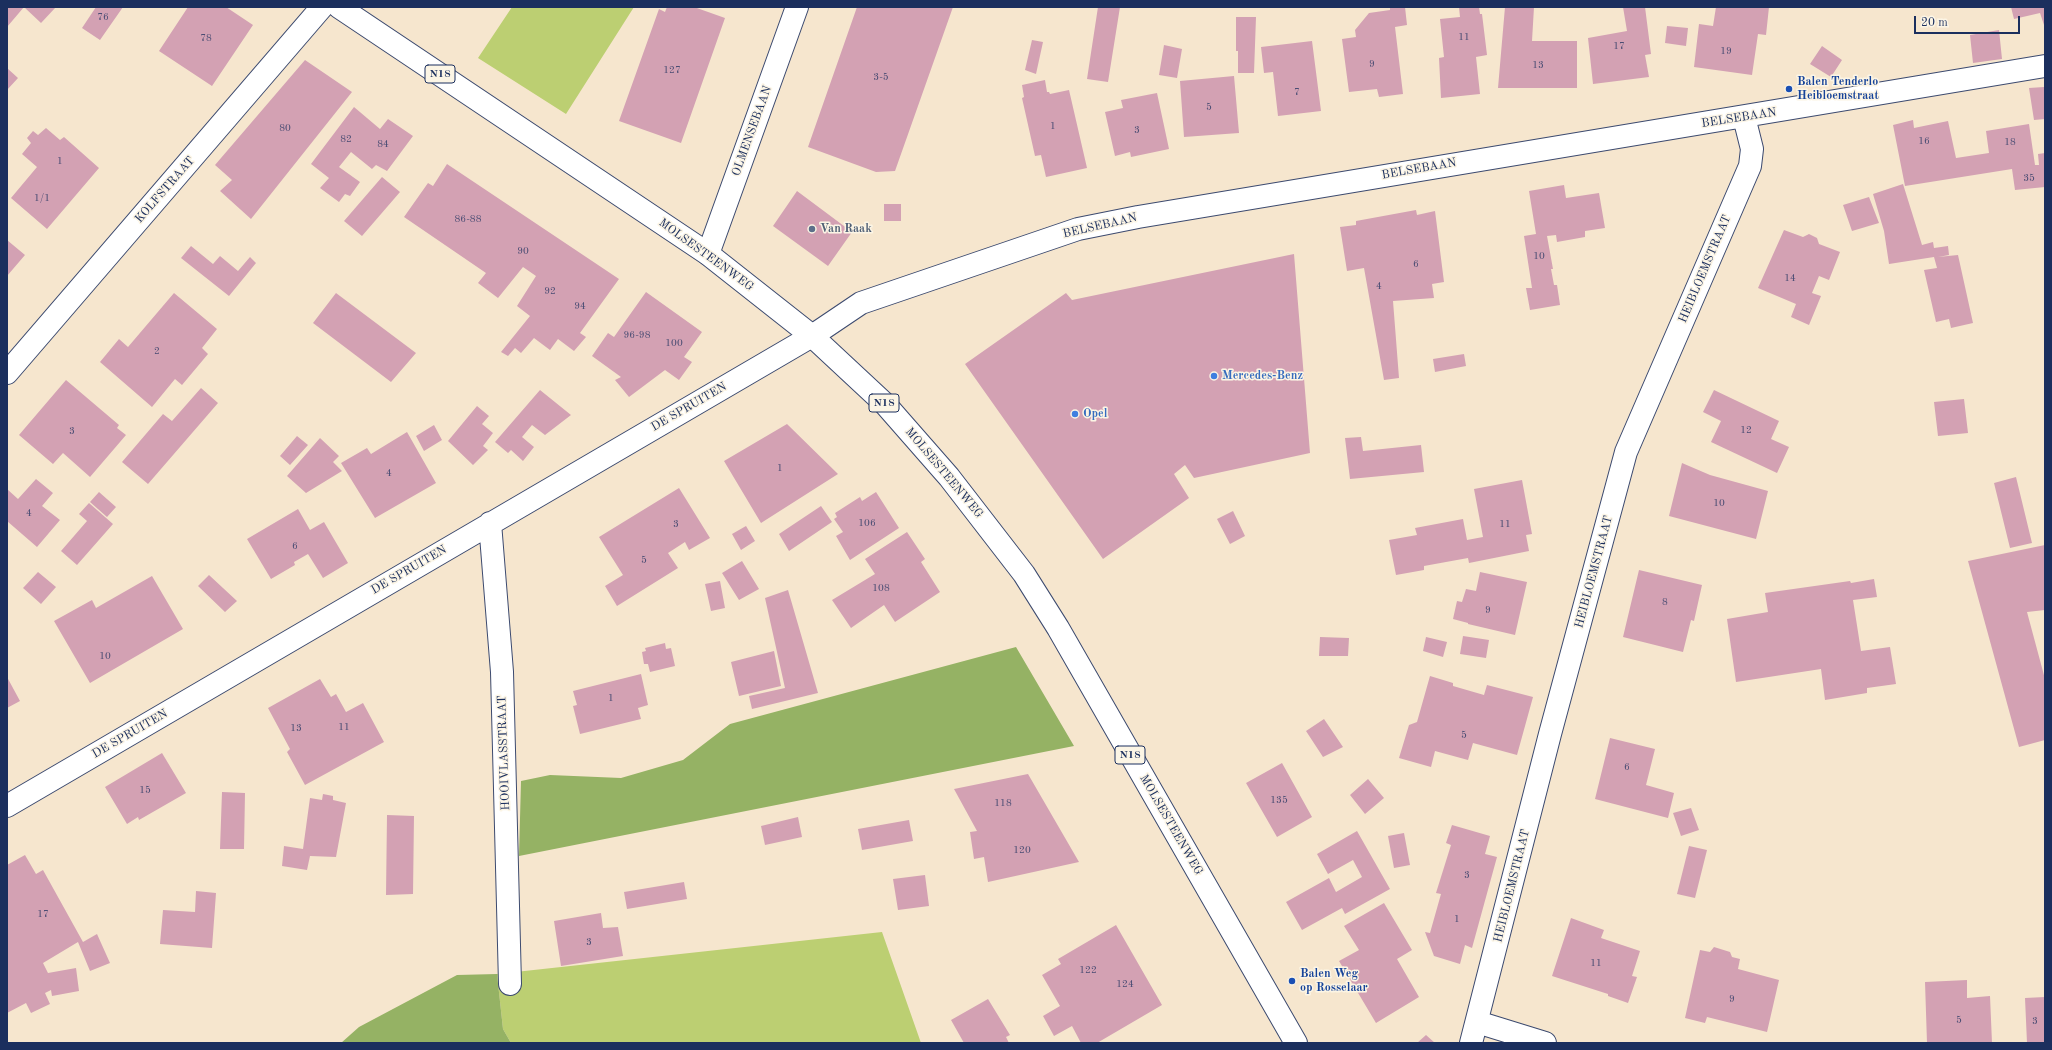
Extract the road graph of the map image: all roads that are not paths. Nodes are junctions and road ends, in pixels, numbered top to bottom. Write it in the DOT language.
graph roads {
  1 [pos="322,7"];
  2 [pos="339,7"];
  3 [pos="797,7"];
  4 [pos="2045,66"];
  5 [pos="1744,117"];
  6 [pos="708,254"];
  7 [pos="812,336"];
  8 [pos="7,373"];
  9 [pos="490,523"];
  10 [pos="7,806"];
  11 [pos="510,984"];
  12 [pos="1477,1022"];
  13 [pos="1296,1043"];
  14 [pos="1471,1043"];
  15 [pos="1545,1043"];
  1 -- 8 [label="street, KOLFSTRAAT"];
  2 -- 6 [label="street, MOLSESTEENWEG / N18"];
  3 -- 6 [label="street, OLMENSEBAAN"];
  4 -- 5 [label="street, BELSEBAAN"];
  5 -- 7 [label="street, BELSEBAAN"];
  5 -- 12 [label="street, HEIBLOEMSTRAAT"];
  6 -- 7 [label="street, MOLSESTEENWEG / N18"];
  7 -- 9 [label="street, DE SPRUITEN"];
  7 -- 13 [label="street, MOLSESTEENWEG / N18"];
  9 -- 10 [label="street, DE SPRUITEN"];
  9 -- 11 [label="street, HOOIVLASSTRAAT"];
  12 -- 14 [label="street, HEIBLOEMSTRAAT"];
  12 -- 15 [label="street"];
}
